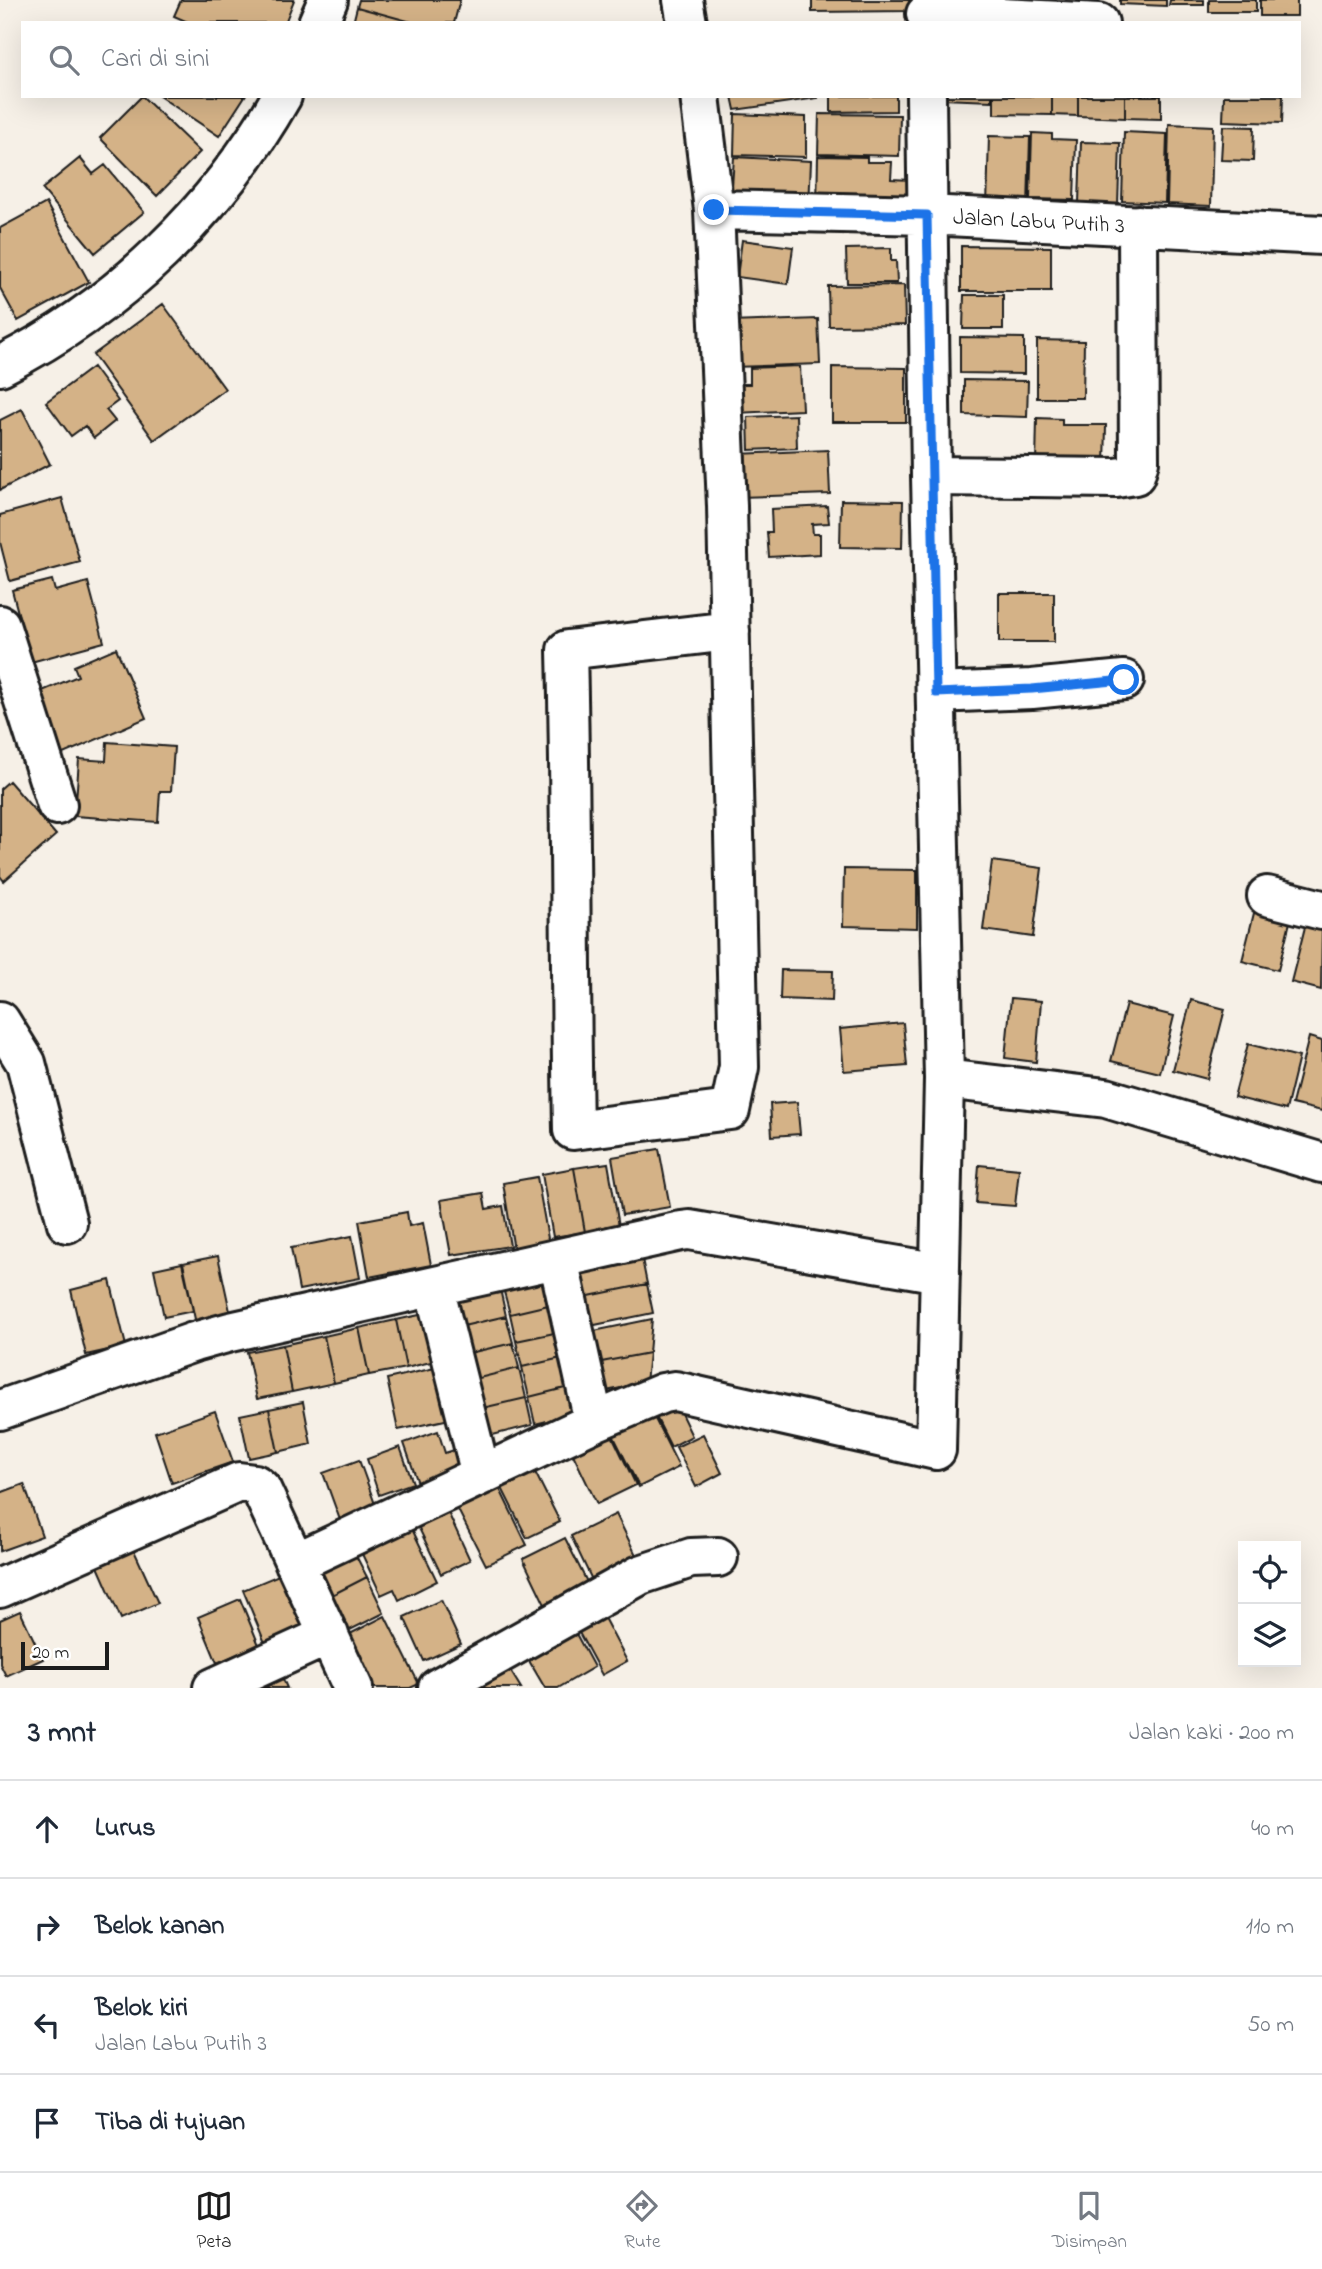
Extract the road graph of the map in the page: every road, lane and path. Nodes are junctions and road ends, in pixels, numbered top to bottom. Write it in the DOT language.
graph roads {
  1 [pos="328,0"];
  2 [pos="682,0"];
  3 [pos="926,12"];
  4 [pos="319,21"];
  5 [pos="687,21"];
  6 [pos="1067,21"];
  7 [pos="281,98"];
  8 [pos="700,98"];
  9 [pos="926,98"];
  10 [pos="714,210"];
  11 [pos="927,215"];
  12 [pos="1138,225"];
  13 [pos="1322,235"];
  14 [pos="0,366"];
  15 [pos="931,477"];
  16 [pos="0,625"];
  17 [pos="730,631"];
  18 [pos="1124,680"];
  19 [pos="936,693"];
  20 [pos="57,805"];
  21 [pos="1267,896"];
  22 [pos="1322,910"];
  23 [pos="0,1021"];
  24 [pos="944,1079"];
  25 [pos="1322,1163"];
  26 [pos="67,1223"];
  27 [pos="558,1259"];
  28 [pos="940,1273"];
  29 [pos="435,1287"];
  30 [pos="0,1410"];
  31 [pos="594,1422"];
  32 [pos="481,1475"];
  33 [pos="718,1557"];
  34 [pos="295,1563"];
  35 [pos="0,1588"];
  36 [pos="329,1635"];
  37 [pos="213,1688"];
  38 [pos="354,1688"];
  39 [pos="438,1688"];
  1 -- 4 [label="street"];
  2 -- 5 [label="street"];
  3 -- 6 [label="street"];
  7 -- 14 [label="street"];
  8 -- 10 [label="street"];
  9 -- 11 [label="street"];
  10 -- 11 [label="street, Jalan Labu Putih 3"];
  10 -- 17 [label="street"];
  11 -- 12 [label="street, Jalan Labu Putih 3"];
  11 -- 15 [label="street"];
  12 -- 13 [label="street, Jalan Labu Putih 3"];
  12 -- 15 [label="street"];
  15 -- 19 [label="street"];
  16 -- 20 [label="street"];
  17 -- 17 [label="street"];
  18 -- 19 [label="street"];
  19 -- 24 [label="street"];
  21 -- 22 [label="street"];
  23 -- 26 [label="street"];
  24 -- 25 [label="street"];
  24 -- 28 [label="street"];
  27 -- 28 [label="street"];
  27 -- 29 [label="street"];
  27 -- 31 [label="street"];
  28 -- 31 [label="street"];
  29 -- 30 [label="street"];
  29 -- 32 [label="street"];
  31 -- 32 [label="street"];
  32 -- 34 [label="street"];
  33 -- 39 [label="street"];
  34 -- 35 [label="street"];
  34 -- 36 [label="street"];
  36 -- 37 [label="street"];
  36 -- 38 [label="street"];
}
